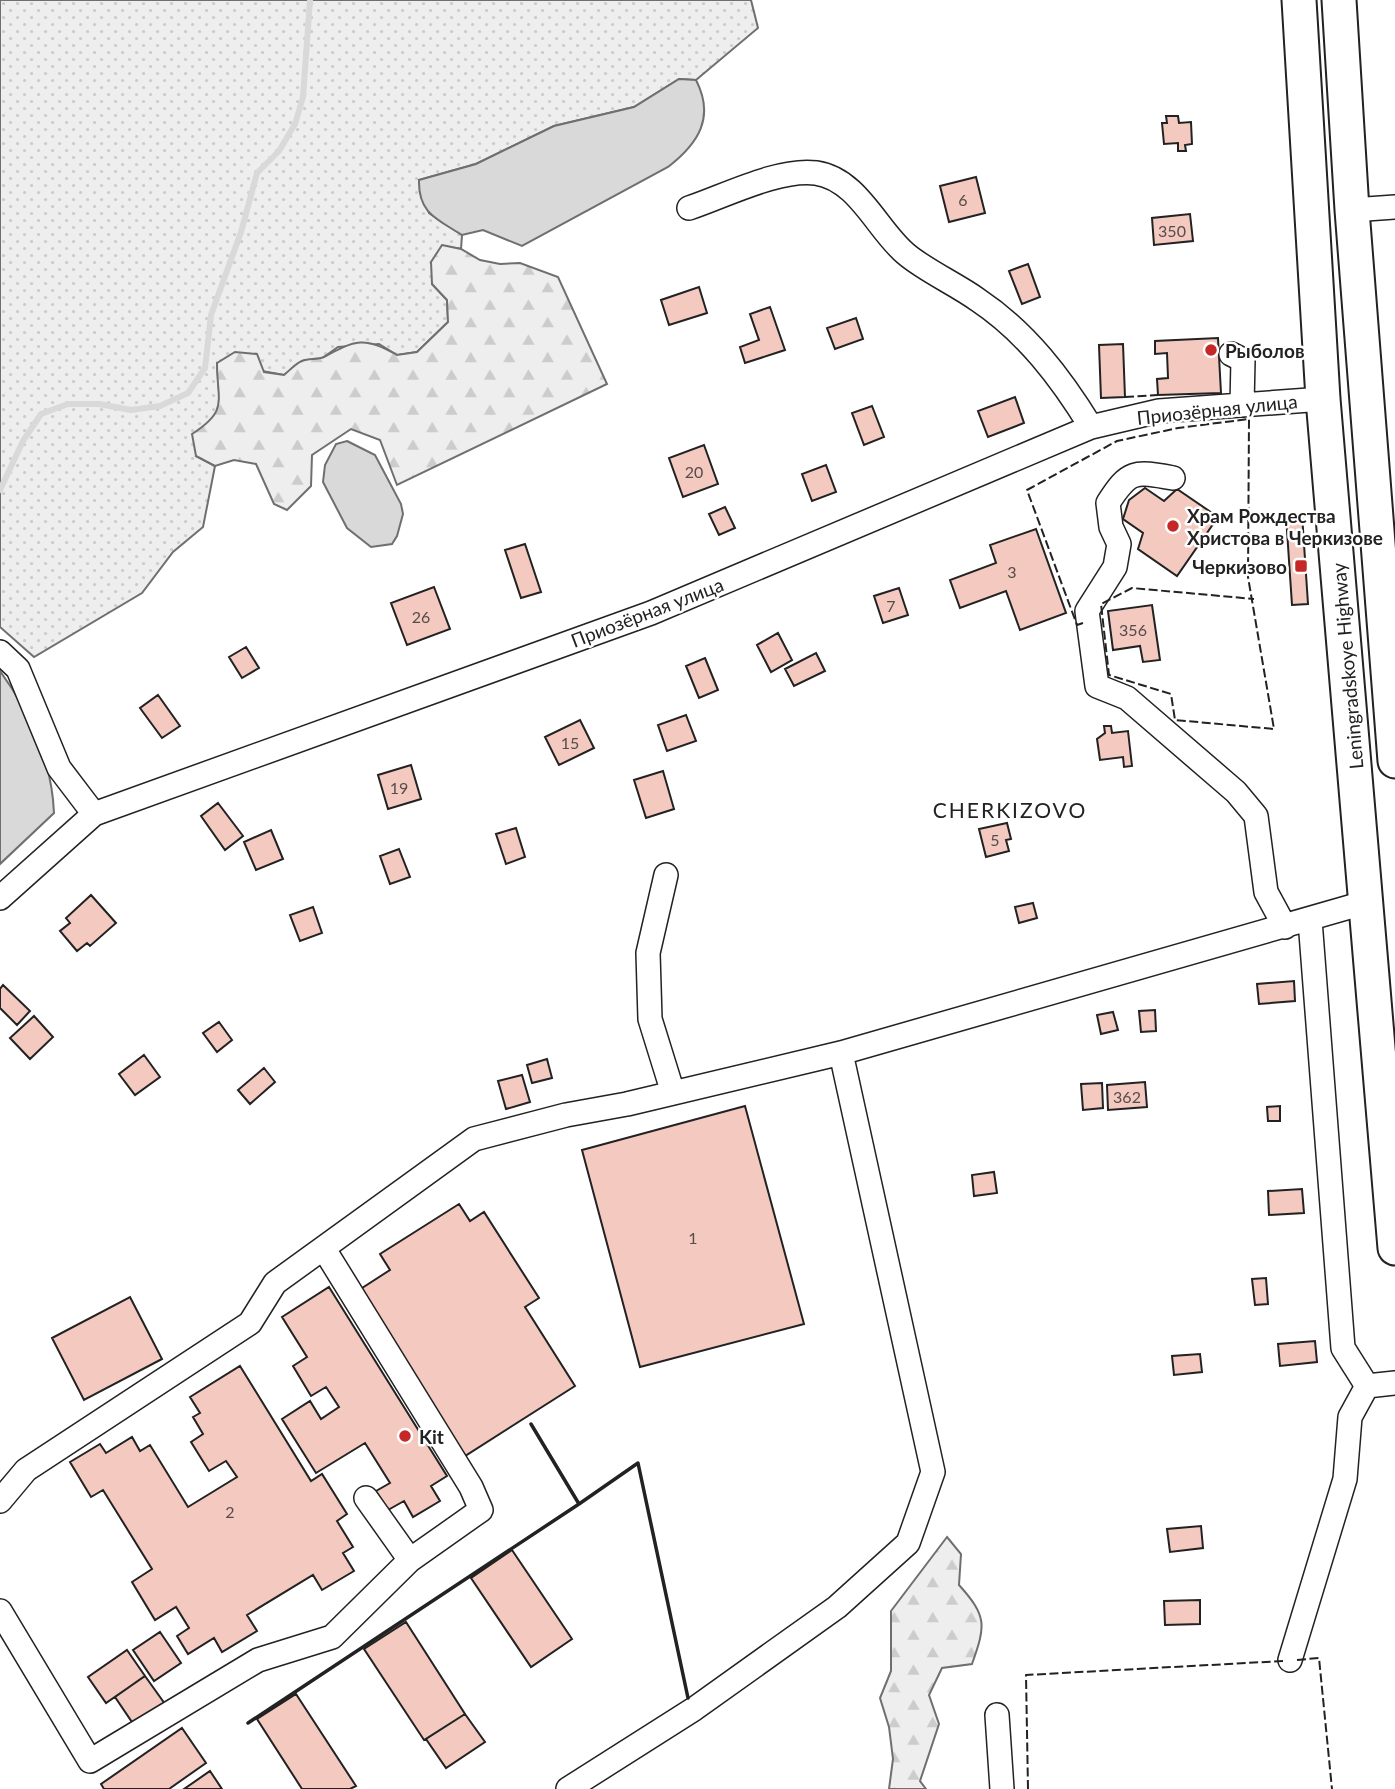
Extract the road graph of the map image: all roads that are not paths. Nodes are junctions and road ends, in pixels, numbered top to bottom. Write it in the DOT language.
graph roads {
  1 [pos="1299,0"];
  2 [pos="1339,0"];
  3 [pos="1395,207"];
  4 [pos="689,208"];
  5 [pos="1352,210"];
  6 [pos="1231,354"];
  7 [pos="1323,399"];
  8 [pos="1242,405"];
  9 [pos="1091,427"];
  10 [pos="1172,478"];
  11 [pos="0,652"];
  12 [pos="1395,761"];
  13 [pos="94,814"];
  14 [pos="666,874"];
  15 [pos="0,898"];
  16 [pos="1367,902"];
  17 [pos="1310,920"];
  18 [pos="1285,927"];
  19 [pos="841,1053"];
  20 [pos="673,1093"];
  21 [pos="1395,1248"];
  22 [pos="324,1249"];
  23 [pos="1395,1383"];
  24 [pos="1367,1386"];
  25 [pos="366,1498"];
  26 [pos="0,1501"];
  27 [pos="410,1560"];
  28 [pos="0,1611"];
  29 [pos="1290,1660"];
  30 [pos="997,1715"];
  31 [pos="568,1789"];
  32 [pos="1002,1789"];
  1 -- 7 [label="highway, Leningradskoye Highway"];
  2 -- 5 [label="highway, Leningradskoye Highway"];
  3 -- 5 [label="street"];
  4 -- 9 [label="street"];
  5 -- 12 [label="highway, Leningradskoye Highway"];
  6 -- 8 [label="street"];
  7 -- 8 [label="street, Приозёрная улица"];
  7 -- 16 [label="highway, Leningradskoye Highway"];
  8 -- 9 [label="street, Приозёрная улица"];
  9 -- 13 [label="street, Приозёрная улица"];
  10 -- 18 [label="street"];
  11 -- 13 [label="street"];
  13 -- 15 [label="street, Приозёрная улица"];
  14 -- 20 [label="street"];
  16 -- 17 [label="street"];
  16 -- 21 [label="highway, Leningradskoye Highway"];
  17 -- 18 [label="street"];
  17 -- 24 [label="street"];
  18 -- 19 [label="street"];
  19 -- 20 [label="street"];
  19 -- 31 [label="street"];
  20 -- 22 [label="street"];
  22 -- 26 [label="street"];
  22 -- 27 [label="street"];
  23 -- 24 [label="street"];
  24 -- 29 [label="street"];
  25 -- 27 [label="street"];
  27 -- 28 [label="street"];
  30 -- 32 [label="street"];
}
